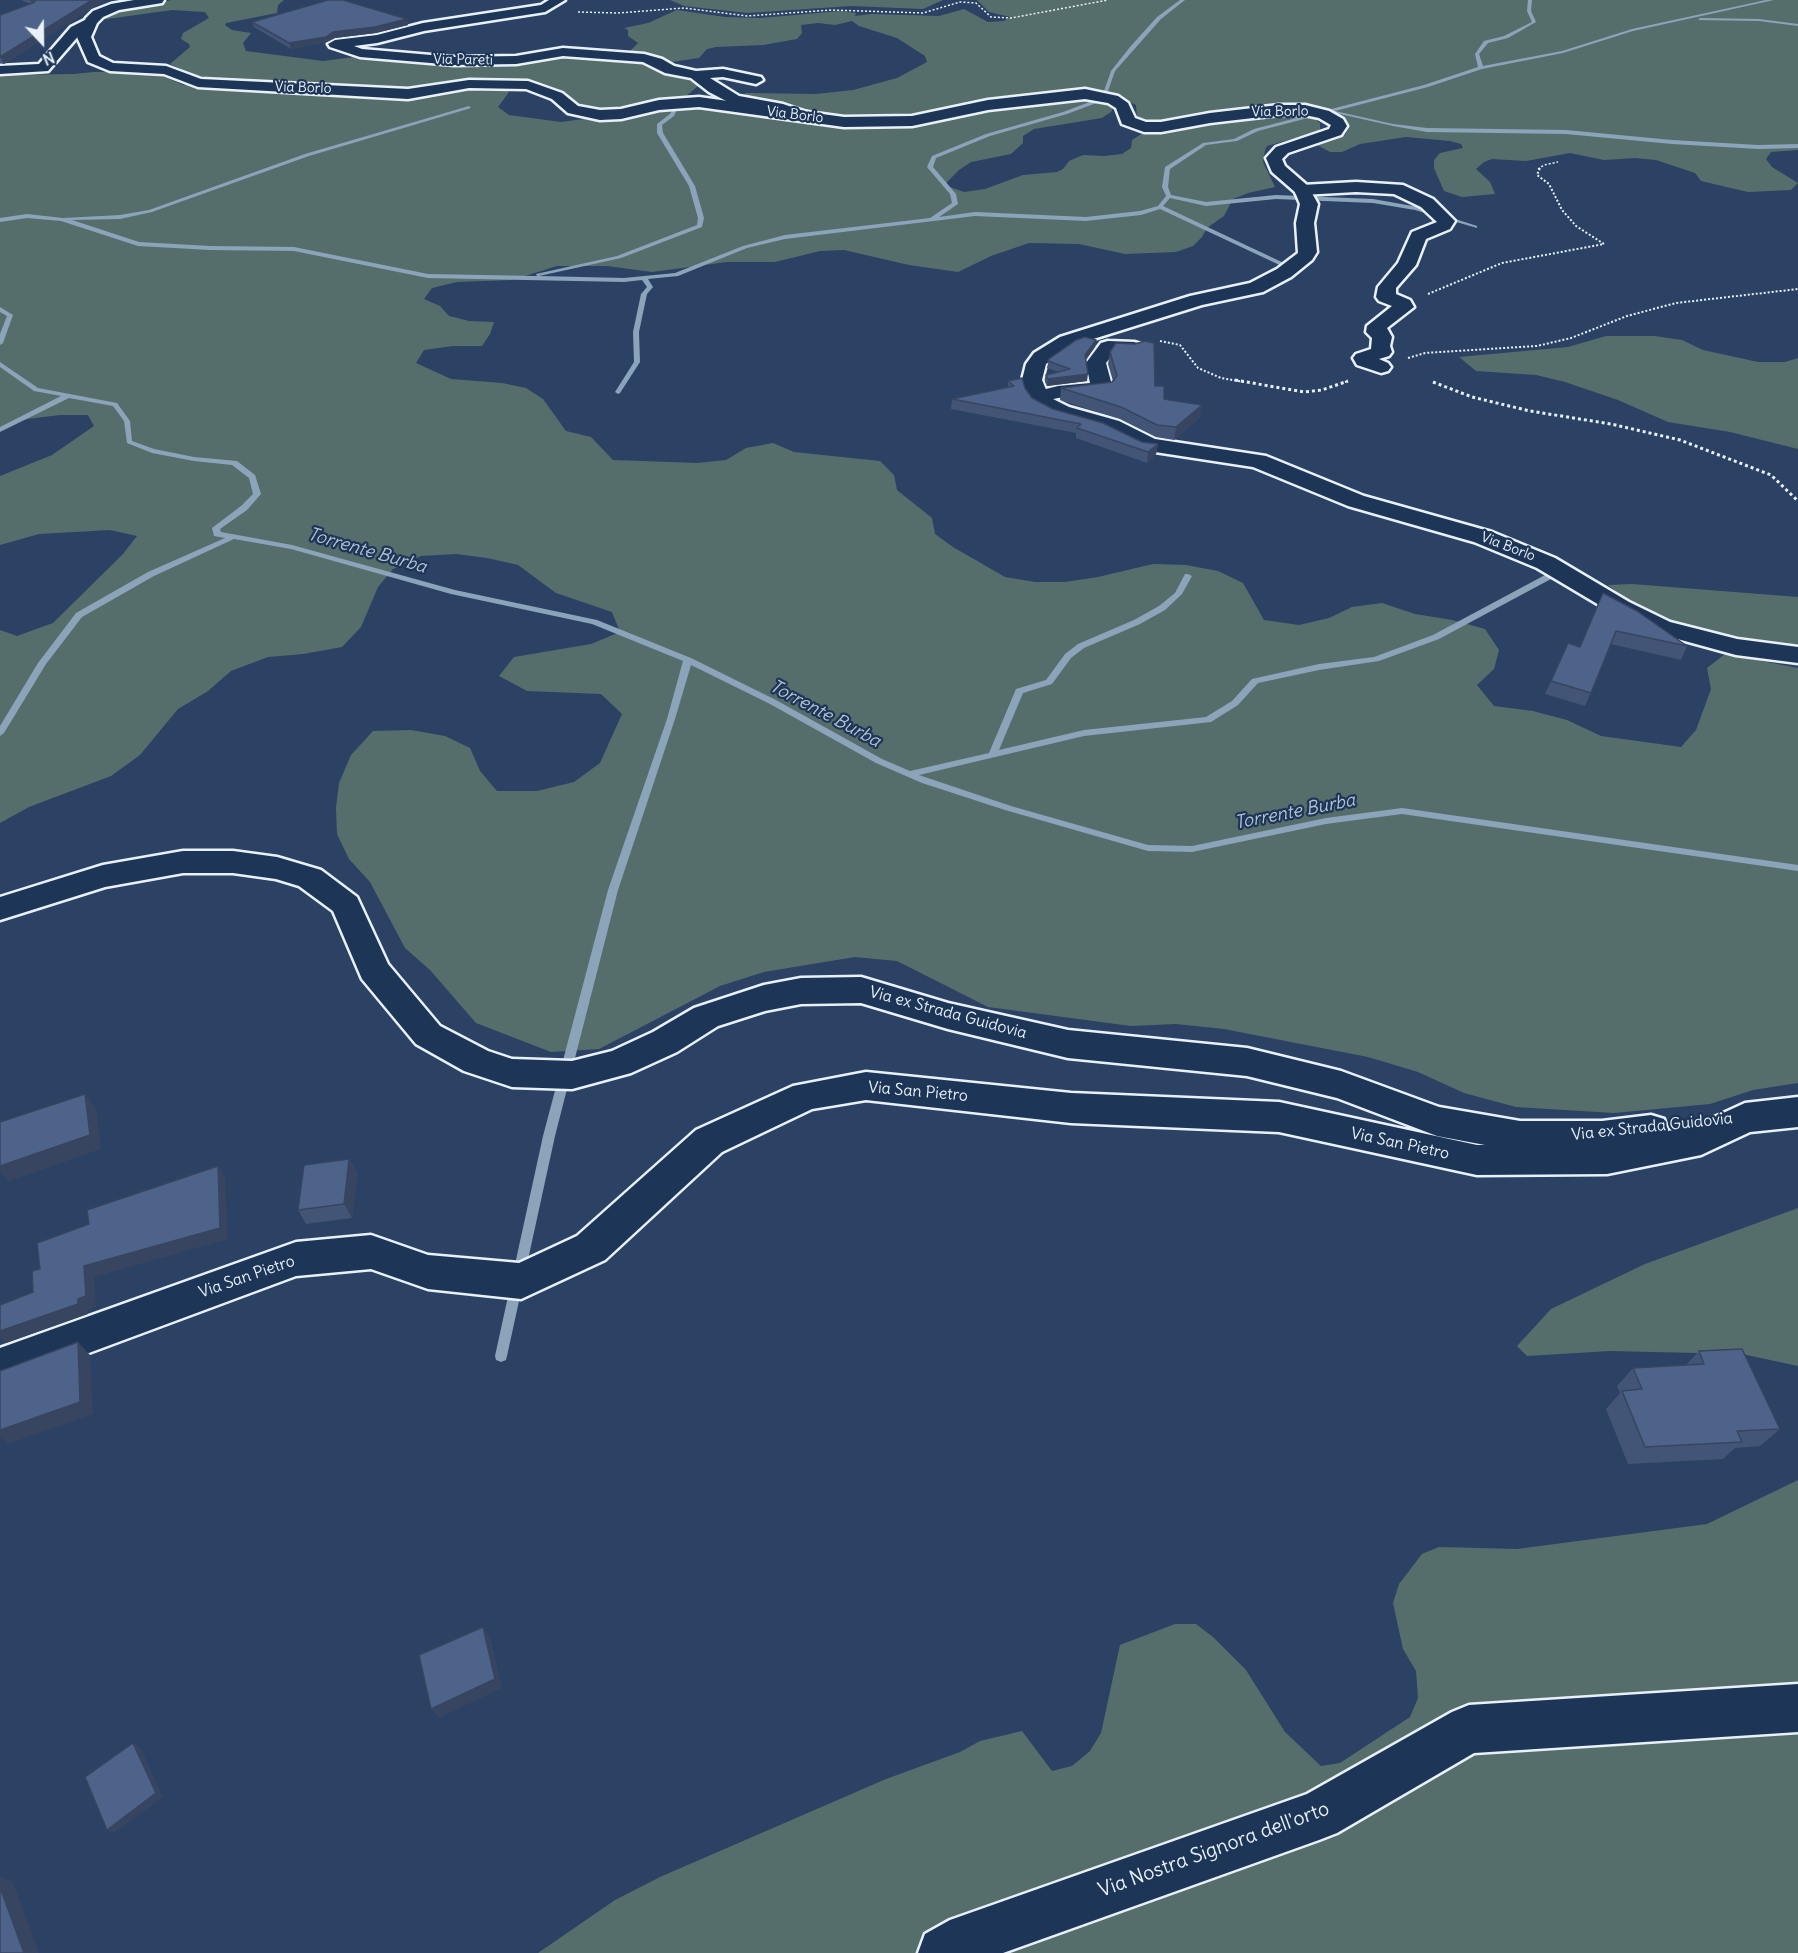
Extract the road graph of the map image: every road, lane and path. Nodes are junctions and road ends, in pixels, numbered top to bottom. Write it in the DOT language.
graph roads {
  1 [pos="157,0"];
  2 [pos="1108,0"];
  3 [pos="551,4"];
  4 [pos="91,21"];
  5 [pos="0,70"];
  6 [pos="696,75"];
  7 [pos="756,80"];
  8 [pos="808,117"];
  9 [pos="1558,162"];
  10 [pos="1302,190"];
  11 [pos="1798,289"];
  12 [pos="1403,304"];
  13 [pos="1134,348"];
  14 [pos="1381,367"];
  15 [pos="1433,382"];
  16 [pos="1037,397"];
  17 [pos="1798,501"];
  18 [pos="1798,655"];
  19 [pos="0,909"];
  20 [pos="1798,1112"];
  21 [pos="1745,1118"];
  22 [pos="0,1366"];
  23 [pos="1798,1708"];
  24 [pos="944,1953"];
  1 -- 4 [label="street"];
  2 -- 3 [label="path"];
  3 -- 6 [label="street, Via Pareti"];
  4 -- 5 [label="street"];
  4 -- 8 [label="street, Via Borlo"];
  6 -- 7 [label="street"];
  6 -- 8 [label="street, Via Pareti"];
  8 -- 10 [label="street, Via Borlo"];
  9 -- 12 [label="path"];
  10 -- 12 [label="street"];
  10 -- 16 [label="street"];
  11 -- 14 [label="path"];
  12 -- 14 [label="street"];
  13 -- 14 [label="path"];
  13 -- 16 [label="street"];
  15 -- 17 [label="path"];
  16 -- 18 [label="street, Via Borlo"];
  19 -- 21 [label="street, Via ex Strada Guidovia"];
  20 -- 21 [label="street, Via San Pietro"];
  21 -- 22 [label="street, Via San Pietro"];
  23 -- 24 [label="street, Via Nostra Signora dell'orto"];
}
